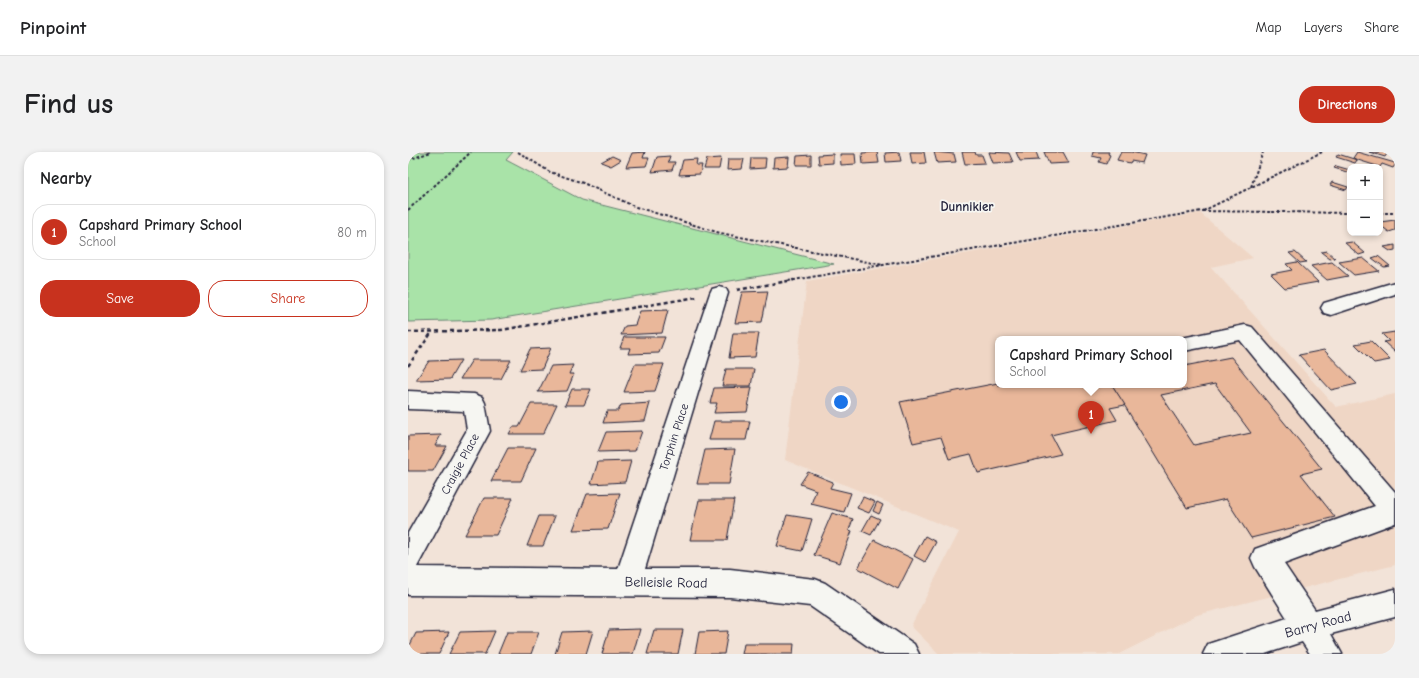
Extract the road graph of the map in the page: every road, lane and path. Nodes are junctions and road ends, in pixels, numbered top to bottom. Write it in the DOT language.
graph roads {
  1 [pos="431,152"];
  2 [pos="471,152"];
  3 [pos="518,152"];
  4 [pos="1263,152"];
  5 [pos="1322,152"];
  6 [pos="408,160"];
  7 [pos="1251,187"];
  8 [pos="408,210"];
  9 [pos="1202,211"];
  10 [pos="1347,213"];
  11 [pos="1383,213"];
  12 [pos="1395,213"];
  13 [pos="885,266"];
  14 [pos="1395,288"];
  15 [pos="719,293"];
  16 [pos="1331,308"];
  17 [pos="408,332"];
  18 [pos="432,332"];
  19 [pos="1187,343"];
  20 [pos="408,366"];
  21 [pos="408,400"];
  22 [pos="408,558"];
  23 [pos="408,581"];
  24 [pos="628,581"];
  25 [pos="1395,603"];
  26 [pos="1309,626"];
  27 [pos="904,654"];
  28 [pos="1218,654"];
  29 [pos="1327,654"];
  1 -- 6 [label="path"];
  2 -- 8 [label="path"];
  3 -- 13 [label="path"];
  4 -- 7 [label="path"];
  5 -- 7 [label="path"];
  7 -- 9 [label="path"];
  9 -- 10 [label="path"];
  9 -- 13 [label="path"];
  11 -- 12 [label="path"];
  13 -- 15 [label="path"];
  14 -- 16 [label="street"];
  15 -- 18 [label="path"];
  15 -- 24 [label="street, Torphin Place"];
  17 -- 18 [label="path"];
  18 -- 20 [label="path"];
  19 -- 26 [label="street"];
  21 -- 22 [label="street, Craigie Place"];
  23 -- 24 [label="street, Belleisle Road"];
  24 -- 27 [label="street, Belleisle Road"];
  25 -- 26 [label="street, Barry Road"];
  26 -- 28 [label="street, Barry Road"];
  26 -- 29 [label="street"];
}
